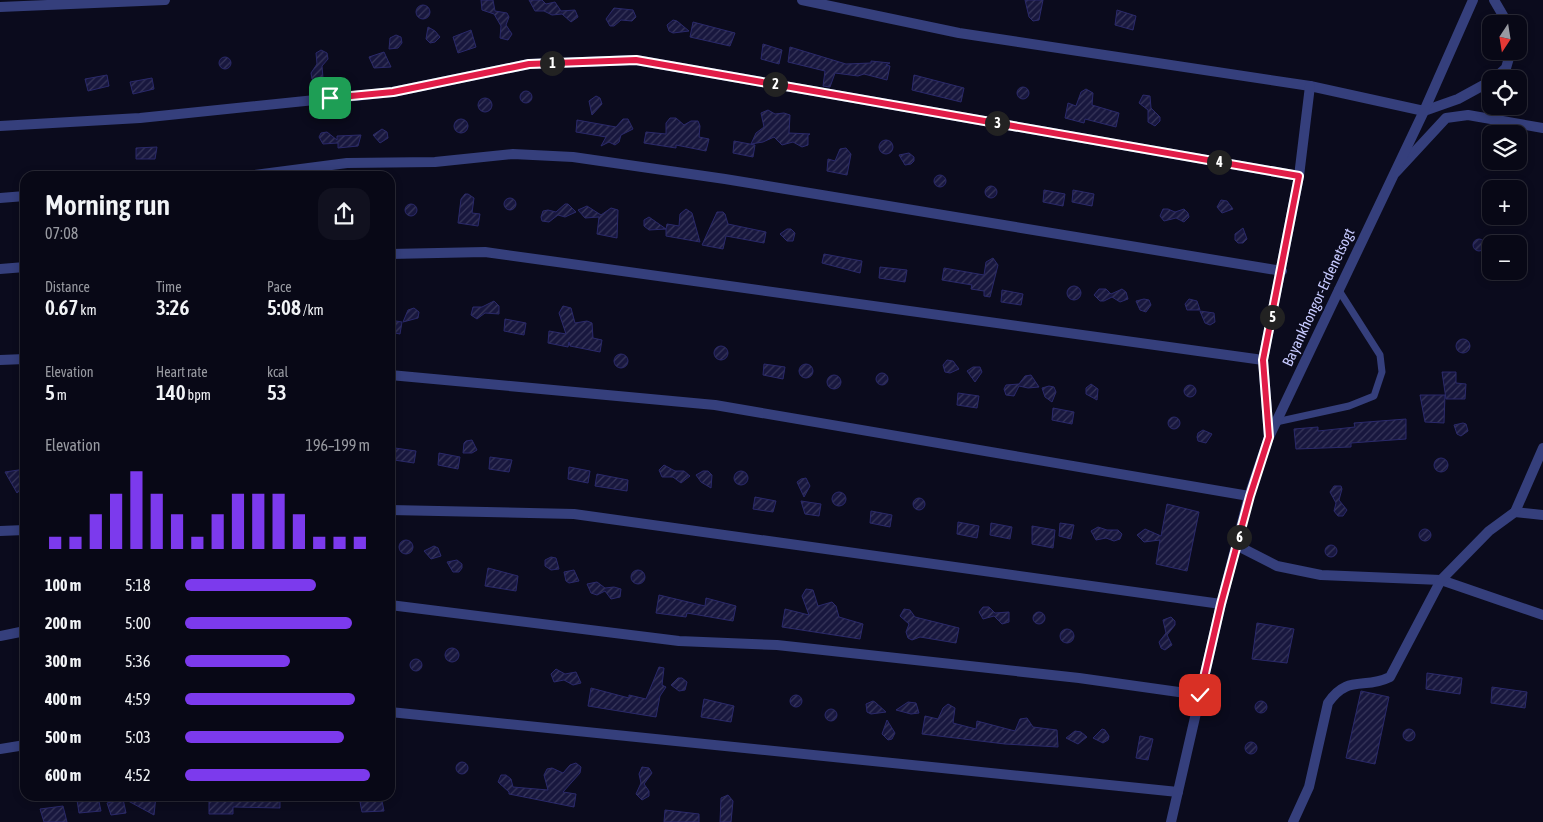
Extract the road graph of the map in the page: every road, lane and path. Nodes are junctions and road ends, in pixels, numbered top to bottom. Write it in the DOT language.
graph roads {
  1 [pos="165,0"];
  2 [pos="802,0"];
  3 [pos="1473,0"];
  4 [pos="1494,0"];
  5 [pos="0,7"];
  6 [pos="1503,15"];
  7 [pos="1310,86"];
  8 [pos="1482,86"];
  9 [pos="1424,112"];
  10 [pos="0,126"];
  11 [pos="1543,128"];
  12 [pos="285,171"];
  13 [pos="1394,174"];
  14 [pos="1299,176"];
  15 [pos="20,196"];
  16 [pos="0,198"];
  17 [pos="395,254"];
  18 [pos="20,267"];
  19 [pos="0,269"];
  20 [pos="1282,271"];
  21 [pos="1338,289"];
  22 [pos="20,359"];
  23 [pos="0,360"];
  24 [pos="1263,360"];
  25 [pos="395,375"];
  26 [pos="1276,422"];
  27 [pos="1269,437"];
  28 [pos="1543,448"];
  29 [pos="1250,496"];
  30 [pos="395,510"];
  31 [pos="1514,512"];
  32 [pos="1543,515"];
  33 [pos="20,530"];
  34 [pos="0,531"];
  35 [pos="1236,545"];
  36 [pos="1441,580"];
  37 [pos="1221,604"];
  38 [pos="395,606"];
  39 [pos="1543,615"];
  40 [pos="20,632"];
  41 [pos="0,636"];
  42 [pos="1200,695"];
  43 [pos="395,713"];
  44 [pos="20,746"];
  45 [pos="0,750"];
  46 [pos="1178,792"];
  47 [pos="1171,822"];
  48 [pos="1292,822"];
  1 -- 5 [label="street"];
  2 -- 7 [label="street"];
  3 -- 9 [label="street, Bayankhongor-Erdenetsogt"];
  4 -- 6 [label="street"];
  7 -- 9 [label="street"];
  7 -- 14 [label="street"];
  8 -- 9 [label="street"];
  9 -- 13 [label="street, Bayankhongor-Erdenetsogt"];
  10 -- 14 [label="street"];
  11 -- 13 [label="street"];
  12 -- 20 [label="street"];
  13 -- 21 [label="street, Bayankhongor-Erdenetsogt"];
  14 -- 20 [label="street"];
  15 -- 16 [label="street"];
  17 -- 24 [label="street"];
  18 -- 19 [label="street"];
  20 -- 24 [label="street"];
  21 -- 26 [label="street, Bayankhongor-Erdenetsogt"];
  21 -- 26 [label="lane"];
  22 -- 23 [label="street"];
  24 -- 27 [label="street"];
  25 -- 29 [label="street"];
  26 -- 27 [label="street, Bayankhongor-Erdenetsogt"];
  27 -- 29 [label="street, Bayankhongor-Erdenetsogt"];
  28 -- 31 [label="street"];
  29 -- 35 [label="street, Bayankhongor-Erdenetsogt"];
  30 -- 37 [label="street"];
  31 -- 32 [label="street"];
  31 -- 36 [label="street"];
  33 -- 34 [label="street"];
  35 -- 36 [label="street"];
  35 -- 37 [label="street, Bayankhongor-Erdenetsogt"];
  36 -- 39 [label="street"];
  36 -- 48 [label="street"];
  37 -- 42 [label="street, Bayankhongor-Erdenetsogt"];
  38 -- 42 [label="street"];
  40 -- 41 [label="street"];
  42 -- 46 [label="street, Bayankhongor-Erdenetsogt"];
  43 -- 46 [label="street"];
  44 -- 45 [label="street"];
  46 -- 47 [label="street, Bayankhongor-Erdenetsogt"];
}
